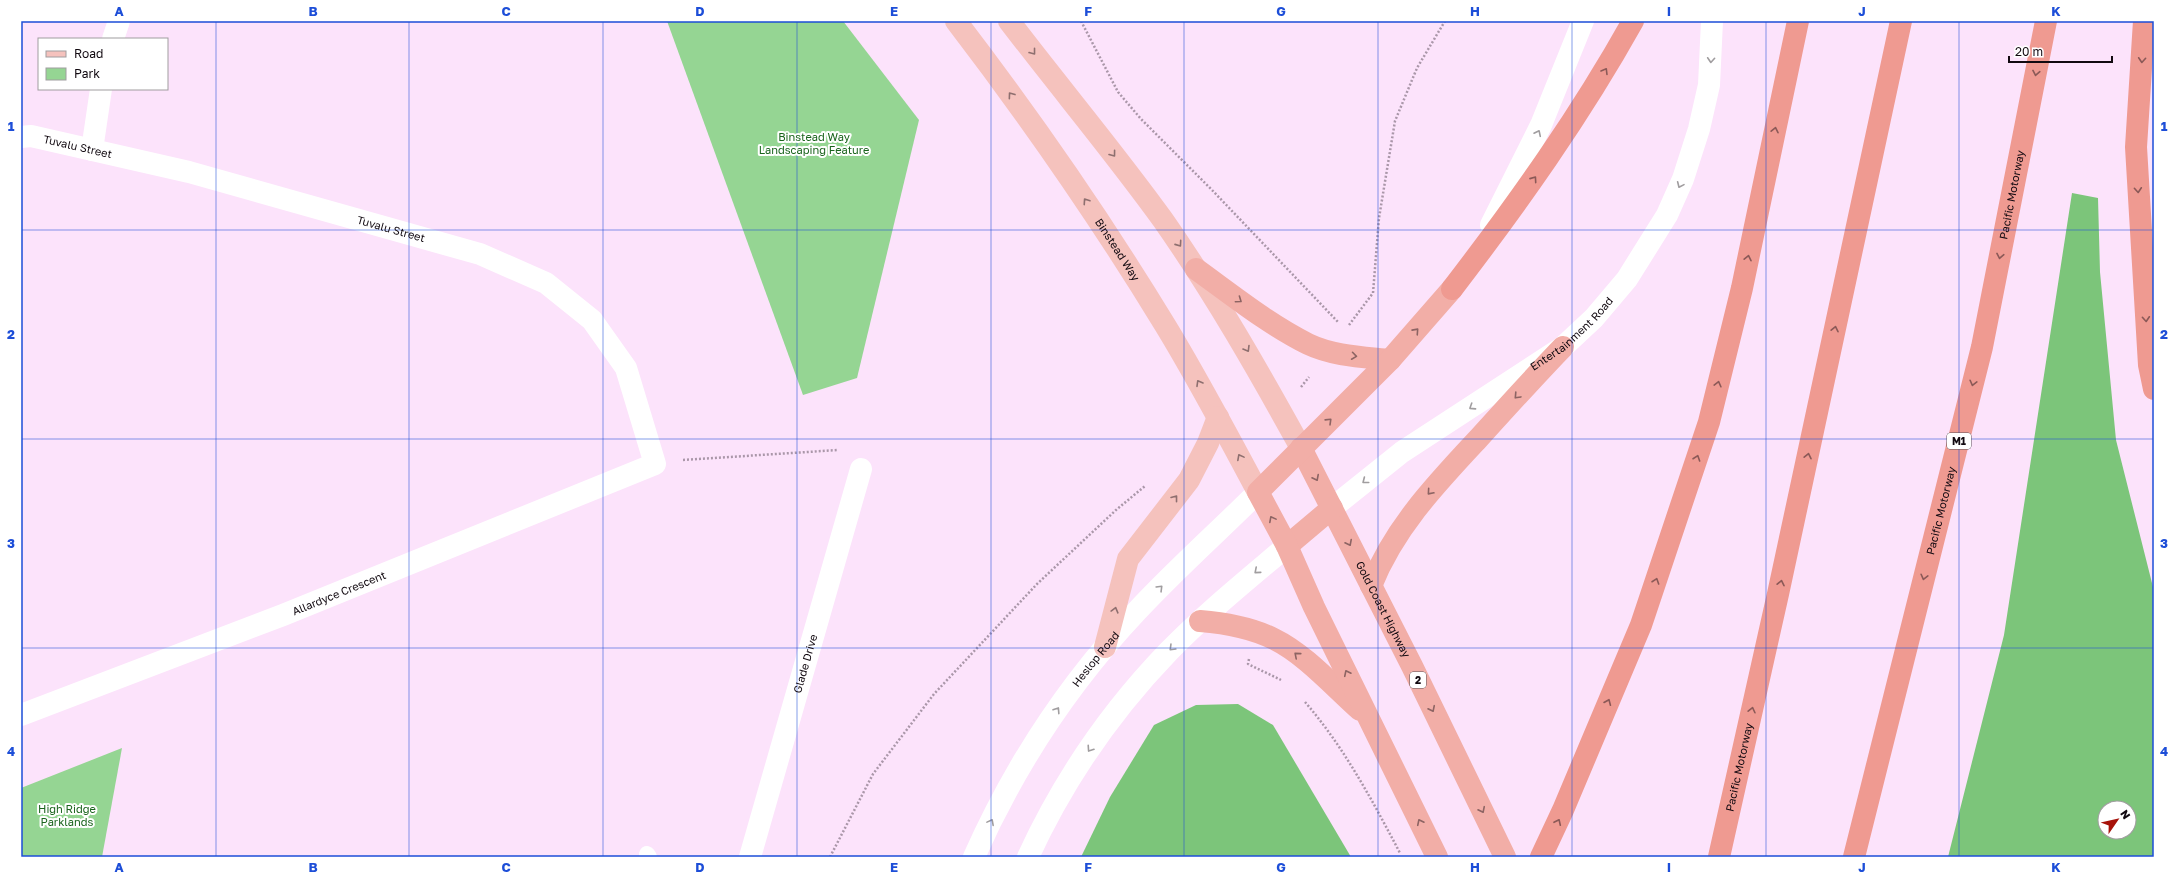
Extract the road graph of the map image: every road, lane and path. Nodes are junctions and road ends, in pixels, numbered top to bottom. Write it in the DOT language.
graph roads {
  1 [pos="119,21"];
  2 [pos="956,21"];
  3 [pos="1009,21"];
  4 [pos="1081,21"];
  5 [pos="1445,21"];
  6 [pos="1583,21"];
  7 [pos="1634,21"];
  8 [pos="1712,21"];
  9 [pos="1798,21"];
  10 [pos="1901,21"];
  11 [pos="2046,21"];
  12 [pos="2144,21"];
  13 [pos="113,38"];
  14 [pos="101,90"];
  15 [pos="21,137"];
  16 [pos="92,150"];
  17 [pos="1196,269"];
  18 [pos="1452,289"];
  19 [pos="1346,328"];
  20 [pos="1563,347"];
  21 [pos="1329,351"];
  22 [pos="1390,360"];
  23 [pos="2154,389"];
  24 [pos="1281,411"];
  25 [pos="1218,417"];
  26 [pos="1301,448"];
  27 [pos="655,464"];
  28 [pos="861,470"];
  29 [pos="1146,486"];
  30 [pos="1258,492"];
  31 [pos="1332,508"];
  32 [pos="1286,546"];
  33 [pos="1371,586"];
  34 [pos="1200,621"];
  35 [pos="1104,647"];
  36 [pos="21,715"];
  37 [pos="1369,718"];
  38 [pos="750,857"];
  39 [pos="830,857"];
  40 [pos="974,857"];
  41 [pos="1028,857"];
  42 [pos="1437,857"];
  43 [pos="1505,857"];
  44 [pos="1541,857"];
  45 [pos="1719,857"];
  46 [pos="1854,857"];
  1 -- 13 [label="street"];
  25 -- 2 [label="main road, Binstead Way, one-way"];
  3 -- 17 [label="main road, one-way"];
  4 -- 19 [label="path"];
  5 -- 19 [label="path"];
  18 -- 6 [label="street, one-way"];
  18 -- 7 [label="highway, one-way"];
  8 -- 20 [label="street, Entertainment Road, one-way"];
  44 -- 9 [label="highway, one-way"];
  45 -- 10 [label="highway, Pacific Motorway, one-way"];
  11 -- 46 [label="highway, Pacific Motorway / M1, one-way"];
  12 -- 23 [label="highway, one-way"];
  14 -- 16 [label="street"];
  15 -- 16 [label="street, Tuvalu Street"];
  16 -- 27 [label="street, Tuvalu Street"];
  17 -- 21 [label="highway, one-way"];
  17 -- 24 [label="main road, one-way"];
  22 -- 18 [label="highway, one-way"];
  19 -- 21 [label="path"];
  20 -- 31 [label="street, Entertainment Road, one-way"];
  20 -- 33 [label="highway, one-way"];
  21 -- 22 [label="highway, one-way"];
  21 -- 24 [label="path"];
  26 -- 22 [label="highway, one-way"];
  24 -- 26 [label="main road"];
  30 -- 25 [label="main road, Binstead Way, one-way"];
  35 -- 25 [label="main road, one-way"];
  26 -- 30 [label="highway"];
  26 -- 31 [label="highway, Gold Coast Highway / 2, one-way"];
  27 -- 28 [label="path"];
  27 -- 36 [label="street, Allardyce Crescent"];
  28 -- 38 [label="street, Glade Drive"];
  29 -- 39 [label="path"];
  32 -- 30 [label="highway, one-way"];
  35 -- 30 [label="street, Heslop Road, one-way"];
  31 -- 32 [label="highway, Entertainment Road"];
  31 -- 33 [label="highway, Gold Coast Highway / 2, one-way"];
  32 -- 34 [label="street, one-way"];
  37 -- 32 [label="highway, one-way"];
  33 -- 43 [label="highway, Gold Coast Highway / 2, one-way"];
  37 -- 34 [label="highway, one-way"];
  34 -- 41 [label="street, one-way"];
  40 -- 35 [label="street, Heslop Road, one-way"];
  42 -- 37 [label="highway, one-way"];
}
